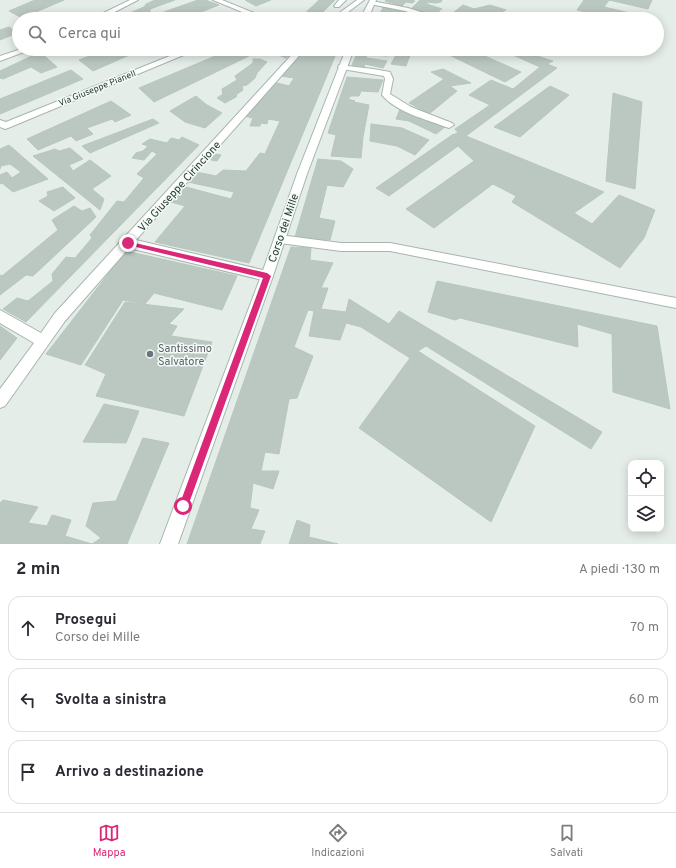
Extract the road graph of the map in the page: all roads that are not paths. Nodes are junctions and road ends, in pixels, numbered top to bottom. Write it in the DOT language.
graph roads {
  1 [pos="135,0"];
  2 [pos="216,0"];
  3 [pos="343,0"];
  4 [pos="361,0"];
  5 [pos="372,1"];
  6 [pos="337,6"];
  7 [pos="110,12"];
  8 [pos="247,12"];
  9 [pos="345,12"];
  10 [pos="367,12"];
  11 [pos="418,12"];
  12 [pos="12,55"];
  13 [pos="177,56"];
  14 [pos="295,56"];
  15 [pos="347,56"];
  16 [pos="0,59"];
  17 [pos="342,67"];
  18 [pos="0,123"];
  19 [pos="448,124"];
  20 [pos="280,239"];
  21 [pos="128,243"];
  22 [pos="267,276"];
  23 [pos="676,303"];
  24 [pos="0,316"];
  25 [pos="43,341"];
  26 [pos="0,401"];
  27 [pos="169,544"];
  1 -- 7 [label="street"];
  2 -- 8 [label="street"];
  3 -- 6 [label="street"];
  4 -- 9 [label="street"];
  5 -- 10 [label="street"];
  5 -- 11 [label="street"];
  12 -- 16 [label="street"];
  13 -- 18 [label="street, Via Giuseppe Pianell"];
  14 -- 21 [label="street, Via Giuseppe Cirincione"];
  15 -- 17 [label="street, Corso dei Mille"];
  17 -- 19 [label="street"];
  17 -- 20 [label="street, Corso dei Mille"];
  20 -- 22 [label="street, Corso dei Mille"];
  20 -- 23 [label="street"];
  21 -- 22 [label="street"];
  21 -- 25 [label="street, Via Giuseppe Cirincione"];
  22 -- 27 [label="street, Corso dei Mille"];
  24 -- 25 [label="street"];
  25 -- 26 [label="street, Via Giuseppe Cirincione"];
}
